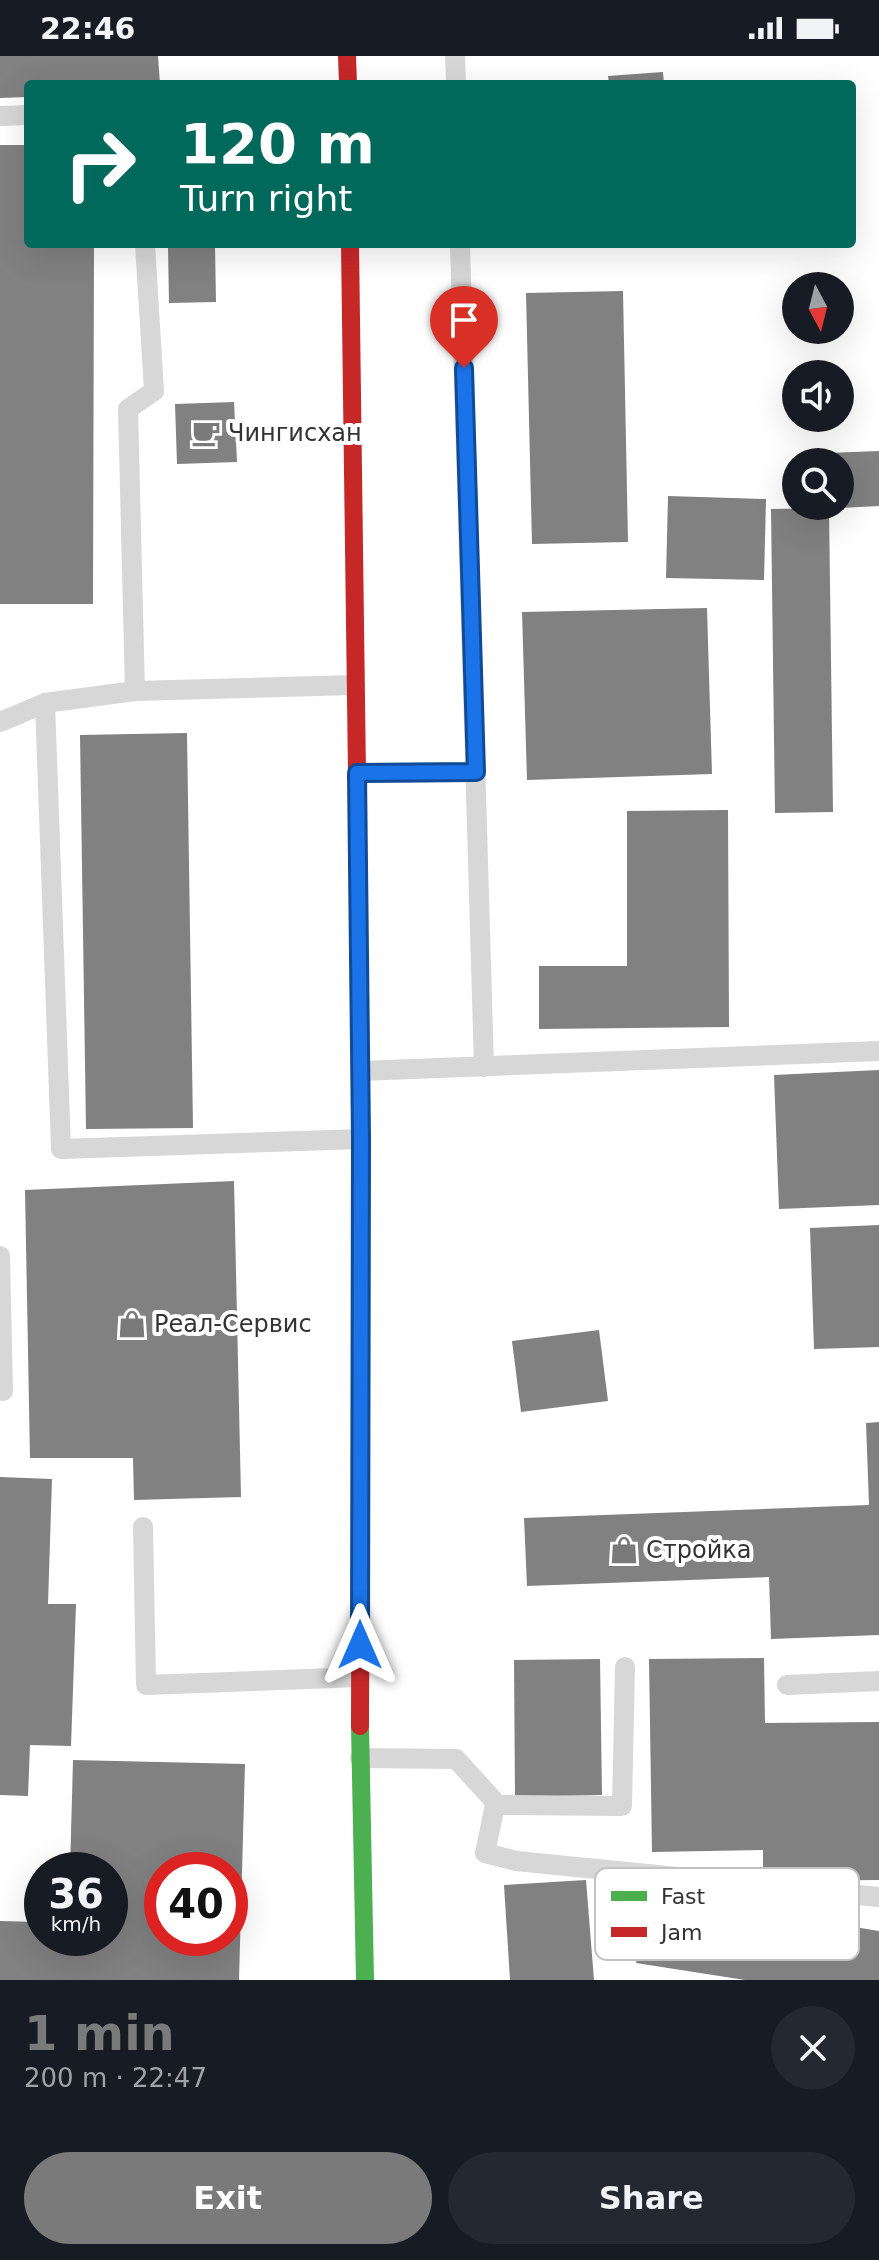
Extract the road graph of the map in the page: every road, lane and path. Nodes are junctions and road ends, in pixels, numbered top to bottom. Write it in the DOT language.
graph roads {
  1 [pos="347,56"];
  2 [pos="455,56"];
  3 [pos="348,80"];
  4 [pos="456,80"];
  5 [pos="24,115"];
  6 [pos="0,116"];
  7 [pos="145,248"];
  8 [pos="350,248"];
  9 [pos="460,248"];
  10 [pos="355,685"];
  11 [pos="135,691"];
  12 [pos="45,703"];
  13 [pos="0,722"];
  14 [pos="476,772"];
  15 [pos="357,773"];
  16 [pos="879,1051"];
  17 [pos="484,1067"];
  18 [pos="361,1071"];
  19 [pos="361,1139"];
  20 [pos="0,1256"];
  21 [pos="3,1391"];
  22 [pos="143,1527"];
  23 [pos="625,1667"];
  24 [pos="360,1677"];
  25 [pos="879,1681"];
  26 [pos="787,1685"];
  27 [pos="360,1758"];
  28 [pos="497,1804"];
  29 [pos="595,1869"];
  30 [pos="859,1895"];
  31 [pos="879,1897"];
  32 [pos="365,1980"];
  1 -- 3 [label="street"];
  2 -- 4 [label="lane"];
  5 -- 6 [label="lane"];
  7 -- 11 [label="lane"];
  8 -- 10 [label="street"];
  9 -- 14 [label="lane"];
  10 -- 11 [label="lane"];
  10 -- 15 [label="street"];
  11 -- 12 [label="lane"];
  12 -- 13 [label="lane"];
  12 -- 19 [label="lane"];
  14 -- 15 [label="lane"];
  14 -- 17 [label="lane"];
  15 -- 18 [label="street"];
  16 -- 17 [label="lane"];
  17 -- 18 [label="lane"];
  18 -- 19 [label="street"];
  19 -- 24 [label="street"];
  20 -- 21 [label="lane"];
  22 -- 24 [label="lane"];
  23 -- 28 [label="lane"];
  24 -- 27 [label="street"];
  25 -- 26 [label="lane"];
  27 -- 28 [label="lane"];
  27 -- 32 [label="street"];
  28 -- 29 [label="lane"];
  30 -- 31 [label="lane"];
}
